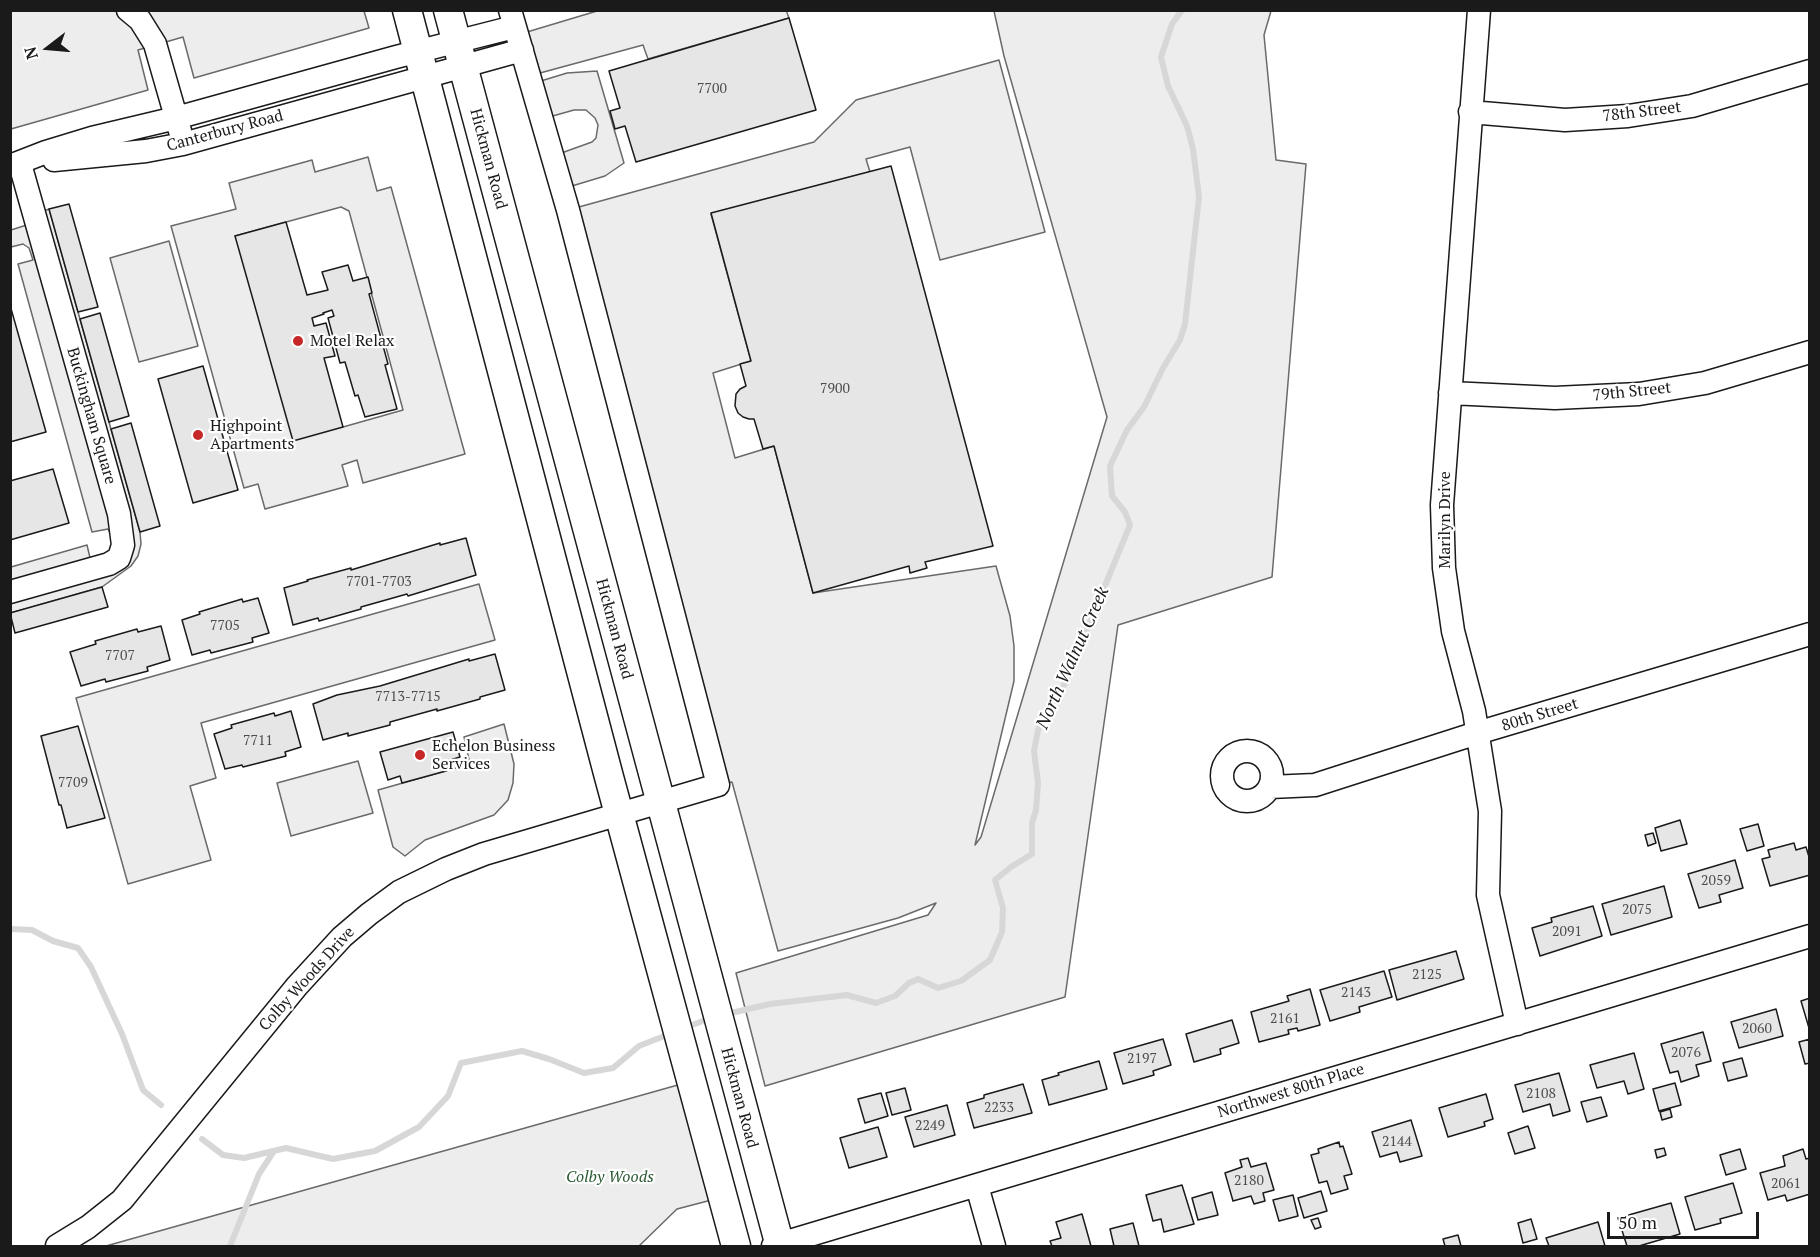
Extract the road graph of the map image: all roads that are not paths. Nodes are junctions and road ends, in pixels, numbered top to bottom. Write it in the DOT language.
graph roads {
  1 [pos="128,10"];
  2 [pos="407,10"];
  3 [pos="448,10"];
  4 [pos="1479,10"];
  5 [pos="512,19"];
  6 [pos="522,50"];
  7 [pos="460,54"];
  8 [pos="422,64"];
  9 [pos="1809,71"];
  10 [pos="1470,112"];
  11 [pos="176,118"];
  12 [pos="183,144"];
  13 [pos="15,165"];
  14 [pos="1809,352"];
  15 [pos="1450,393"];
  16 [pos="10,592"];
  17 [pos="1809,634"];
  18 [pos="1477,733"];
  19 [pos="1270,787"];
  20 [pos="660,801"];
  21 [pos="619,814"];
  22 [pos="1809,936"];
  23 [pos="1517,1024"];
  24 [pos="977,1186"];
  25 [pos="57,1246"];
  26 [pos="736,1246"];
  27 [pos="777,1246"];
  28 [pos="994,1246"];
  1 -- 11 [label="street"];
  2 -- 8 [label="main road"];
  3 -- 7 [label="main road, Hickman Road"];
  4 -- 10 [label="street, Marilyn Drive"];
  5 -- 6 [label="street"];
  5 -- 7 [label="street"];
  6 -- 7 [label="street"];
  6 -- 20 [label="street, Colby Woods Drive"];
  7 -- 8 [label="street"];
  7 -- 20 [label="main road, Hickman Road"];
  8 -- 11 [label="street, Canterbury Road"];
  8 -- 12 [label="street, Canterbury Road"];
  8 -- 21 [label="main road"];
  9 -- 10 [label="street, 78th Street"];
  10 -- 15 [label="street, Marilyn Drive"];
  11 -- 12 [label="street"];
  11 -- 13 [label="street, Canterbury Road"];
  12 -- 13 [label="street, Canterbury Road"];
  13 -- 16 [label="street, Buckingham Square"];
  14 -- 15 [label="street, 79th Street"];
  15 -- 18 [label="street, Marilyn Drive"];
  17 -- 18 [label="street, 80th Street"];
  18 -- 19 [label="street, 80th Street"];
  18 -- 23 [label="street, Marilyn Drive"];
  20 -- 21 [label="street, Colby Woods Drive"];
  20 -- 27 [label="main road, Hickman Road"];
  21 -- 25 [label="street, Colby Woods Drive"];
  21 -- 26 [label="main road"];
  22 -- 23 [label="street, Northwest 80th Place"];
  23 -- 24 [label="street, Northwest 80th Place"];
  24 -- 27 [label="street, Northwest 80th Place"];
  24 -- 28 [label="street"];
}
